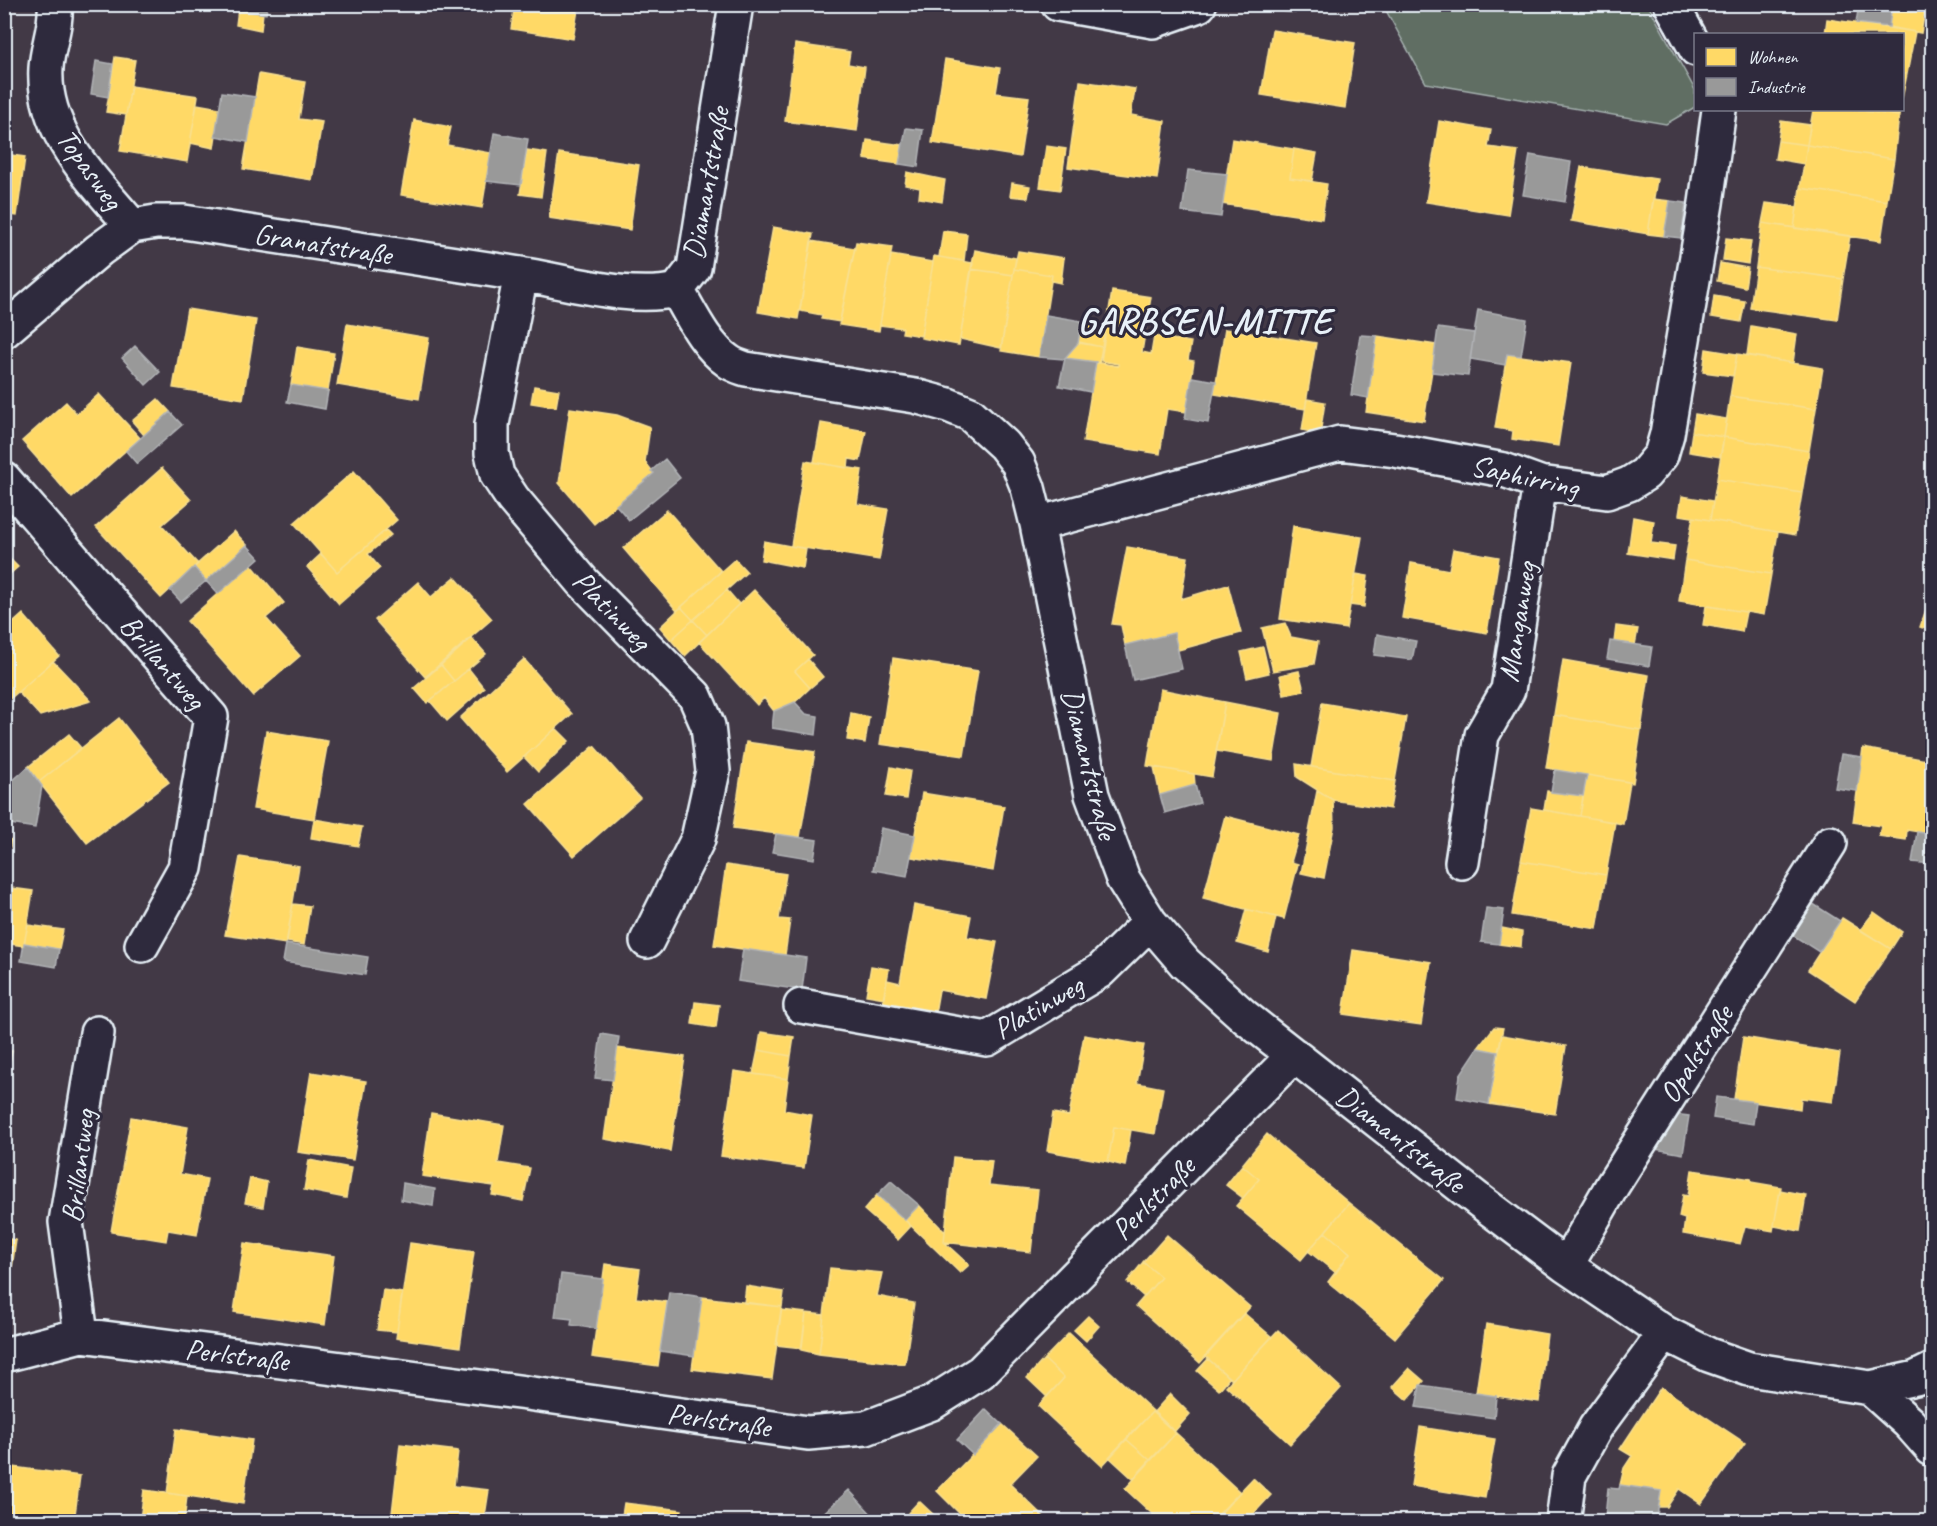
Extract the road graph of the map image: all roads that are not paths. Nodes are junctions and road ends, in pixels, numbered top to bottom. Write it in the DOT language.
graph roads {
  1 [pos="55,4"];
  2 [pos="736,4"];
  3 [pos="1058,4"];
  4 [pos="1671,4"];
  5 [pos="1199,5"];
  6 [pos="1694,47"];
  7 [pos="1719,111"];
  8 [pos="132,226"];
  9 [pos="521,274"];
  10 [pos="677,290"];
  11 [pos="4,332"];
  12 [pos="4,479"];
  13 [pos="1539,483"];
  14 [pos="1037,524"];
  15 [pos="1830,843"];
  16 [pos="1462,862"];
  17 [pos="1150,922"];
  18 [pos="647,941"];
  19 [pos="142,945"];
  20 [pos="801,1005"];
  21 [pos="97,1033"];
  22 [pos="1294,1055"];
  23 [pos="1566,1266"];
  24 [pos="1665,1333"];
  25 [pos="81,1335"];
  26 [pos="4,1355"];
  27 [pos="1932,1370"];
  28 [pos="1870,1388"];
  29 [pos="1932,1449"];
  30 [pos="1563,1521"];
  1 -- 8 [label="street, Topasweg"];
  2 -- 10 [label="street, Diamantstraße"];
  3 -- 5 [label="street"];
  4 -- 6 [label="street"];
  7 -- 13 [label="street, Saphirring"];
  8 -- 9 [label="street, Granatstraße"];
  8 -- 11 [label="street, Granatstraße"];
  9 -- 10 [label="street, Granatstraße"];
  9 -- 18 [label="street, Platinweg"];
  10 -- 14 [label="street, Diamantstraße"];
  12 -- 19 [label="street, Brillantweg"];
  13 -- 14 [label="street, Saphirring"];
  13 -- 16 [label="street, Manganweg"];
  14 -- 17 [label="street, Diamantstraße"];
  15 -- 23 [label="street, Opalstraße"];
  17 -- 20 [label="street, Platinweg"];
  17 -- 22 [label="street, Diamantstraße"];
  21 -- 25 [label="street, Brillantweg"];
  22 -- 23 [label="street, Diamantstraße"];
  22 -- 25 [label="street, Perlstraße"];
  23 -- 24 [label="street, Diamantstraße"];
  24 -- 28 [label="street, Diamantstraße"];
  24 -- 30 [label="street"];
  25 -- 26 [label="street, Perlstraße"];
  27 -- 28 [label="street, Diamantstraße"];
  28 -- 29 [label="street"];
}
